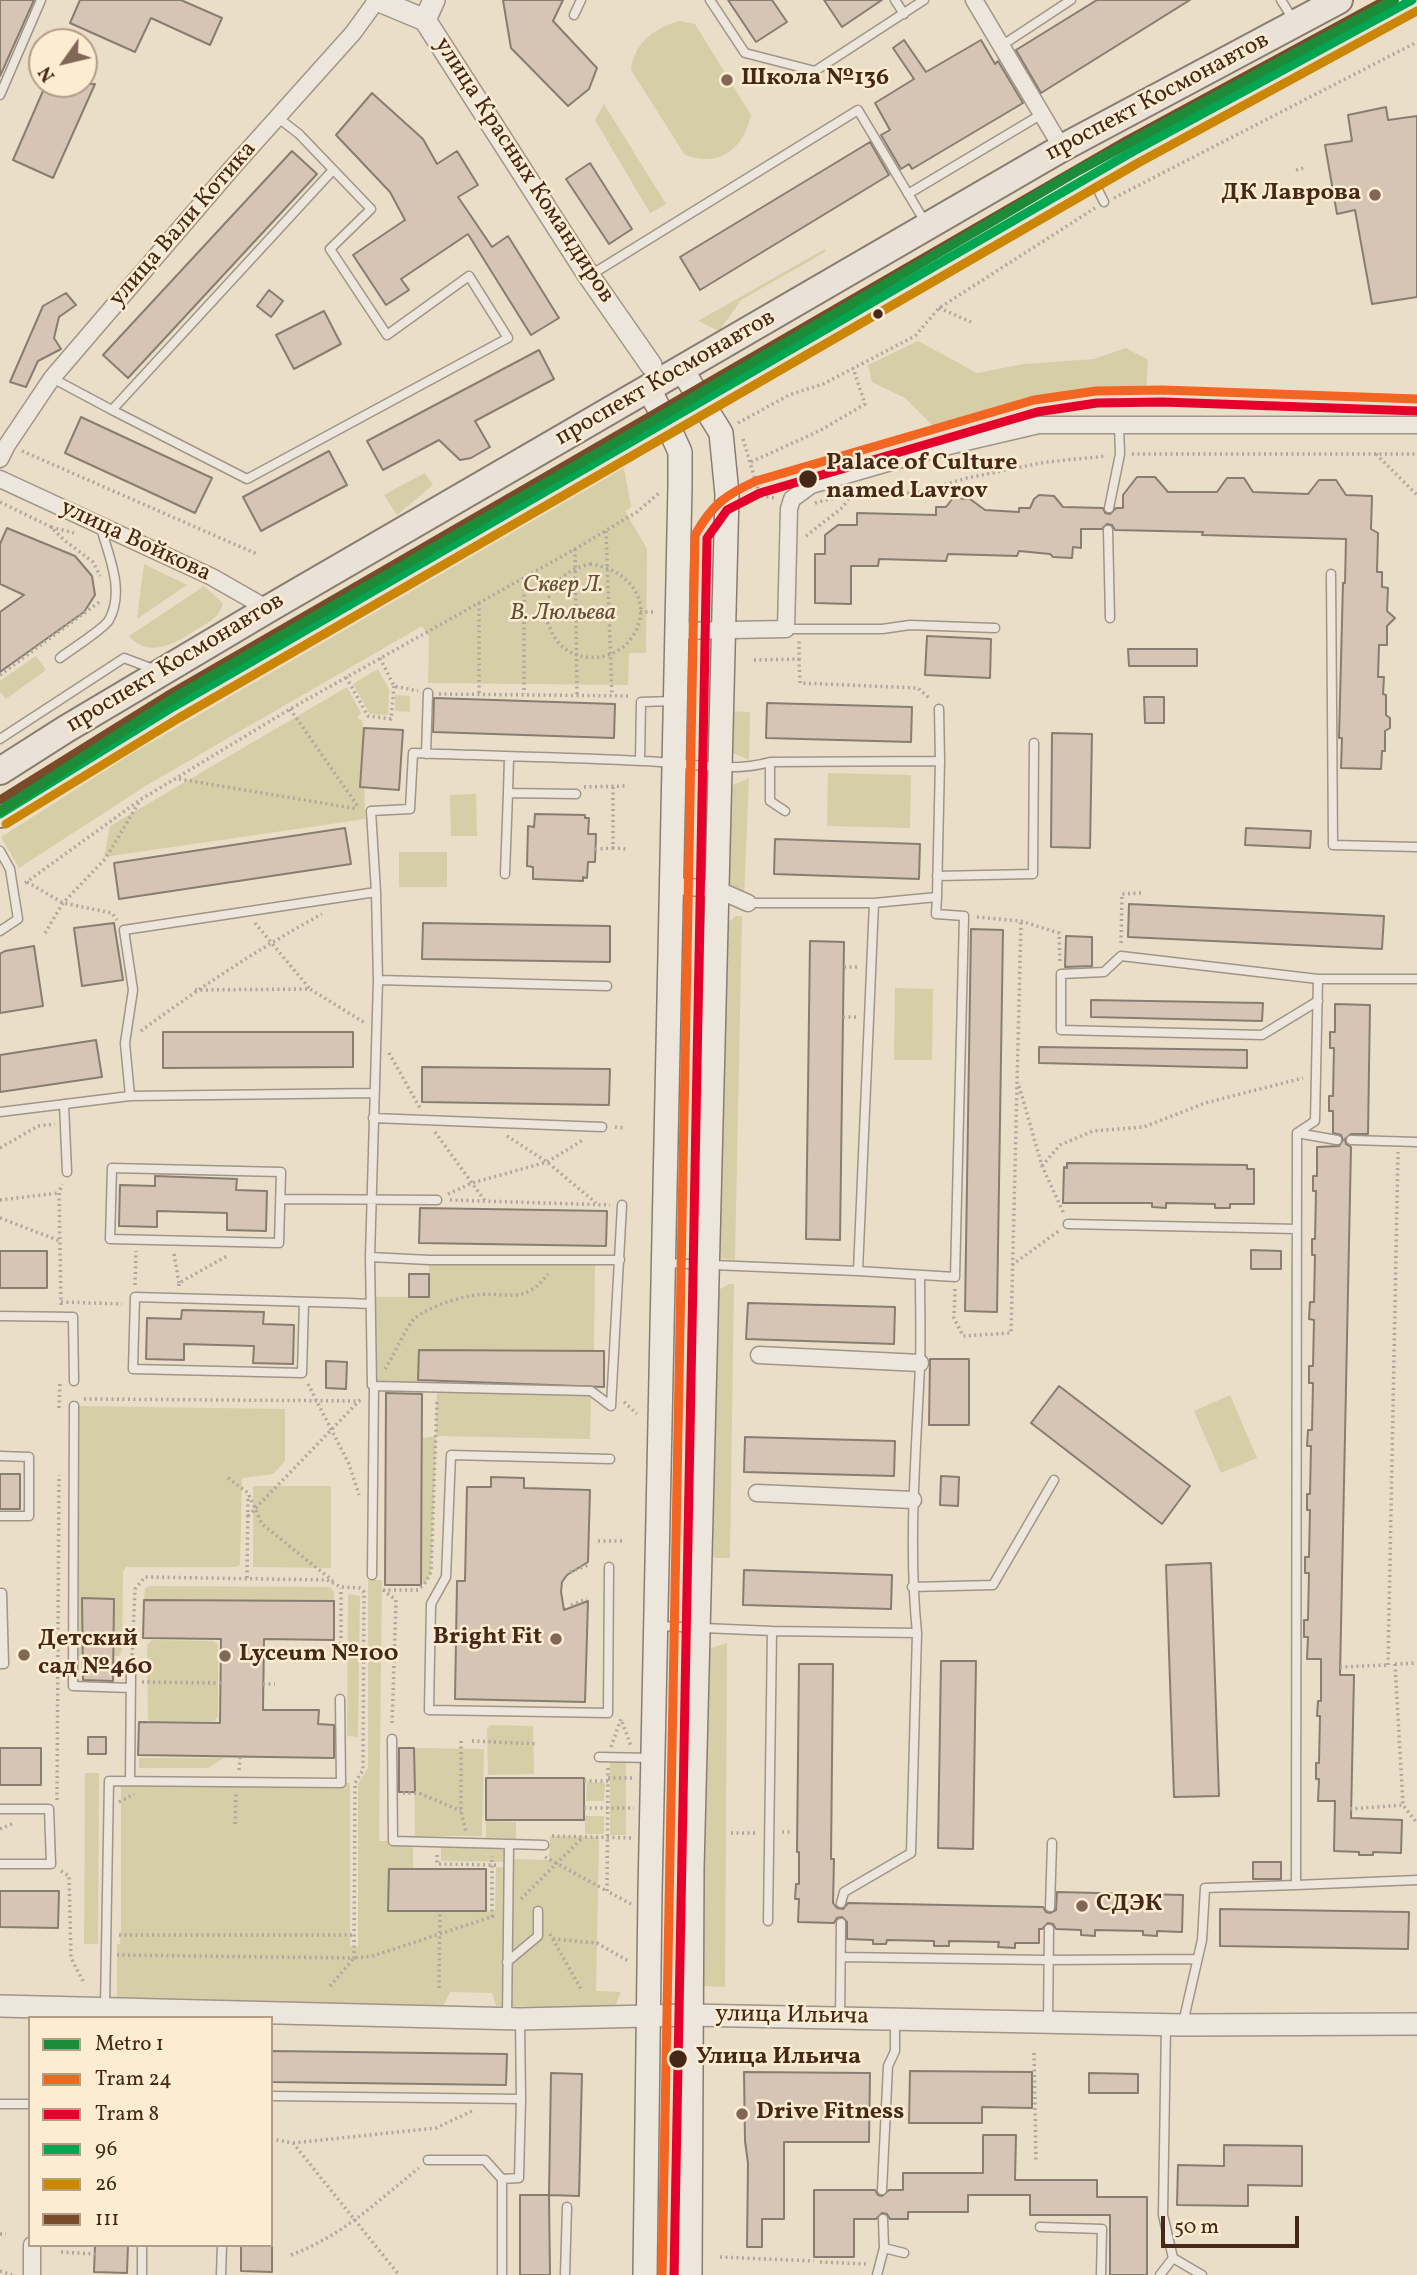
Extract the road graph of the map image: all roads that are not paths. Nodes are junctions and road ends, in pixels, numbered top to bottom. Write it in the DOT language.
graph roads {
  1 [pos="41,0"];
  2 [pos="377,0"];
  3 [pos="434,0"];
  4 [pos="581,0"];
  5 [pos="710,0"];
  6 [pos="895,0"];
  7 [pos="924,0"];
  8 [pos="974,0"];
  9 [pos="1071,0"];
  10 [pos="1281,0"];
  11 [pos="1339,0"];
  12 [pos="1412,0"];
  13 [pos="904,14"];
  14 [pos="574,15"];
  15 [pos="425,20"];
  16 [pos="1296,24"];
  17 [pos="1001,46"];
  18 [pos="0,95"];
  19 [pos="1042,114"];
  20 [pos="278,117"];
  21 [pos="1062,148"];
  22 [pos="334,170"];
  23 [pos="1091,176"];
  24 [pos="908,194"];
  25 [pos="1104,202"];
  26 [pos="928,227"];
  27 [pos="589,276"];
  28 [pos="682,370"];
  29 [pos="650,377"];
  30 [pos="52,378"];
  31 [pos="704,403"];
  32 [pos="111,410"];
  33 [pos="667,423"];
  34 [pos="1119,425"];
  35 [pos="1417,425"];
  36 [pos="3,452"];
  37 [pos="0,479"];
  38 [pos="1109,508"];
  39 [pos="100,525"];
  40 [pos="1108,530"];
  41 [pos="1331,574"];
  42 [pos="268,609"];
  43 [pos="1110,618"];
  44 [pos="995,628"];
  45 [pos="786,629"];
  46 [pos="721,630"];
  47 [pos="677,631"];
  48 [pos="60,658"];
  49 [pos="161,672"];
  50 [pos="428,693"];
  51 [pos="677,701"];
  52 [pos="939,709"];
  53 [pos="0,739"];
  54 [pos="1034,743"];
  55 [pos="426,754"];
  56 [pos="509,757"];
  57 [pos="640,760"];
  58 [pos="940,761"];
  59 [pos="675,762"];
  60 [pos="770,762"];
  61 [pos="719,768"];
  62 [pos="0,771"];
  63 [pos="508,793"];
  64 [pos="576,794"];
  65 [pos="785,811"];
  66 [pos="0,814"];
  67 [pos="1417,847"];
  68 [pos="0,851"];
  69 [pos="505,874"];
  70 [pos="937,876"];
  71 [pos="673,886"];
  72 [pos="716,889"];
  73 [pos="376,892"];
  74 [pos="937,897"];
  75 [pos="874,903"];
  76 [pos="748,904"];
  77 [pos="0,931"];
  78 [pos="1318,979"];
  79 [pos="1417,979"];
  80 [pos="378,980"];
  81 [pos="607,986"];
  82 [pos="1318,1001"];
  83 [pos="374,1093"];
  84 [pos="130,1096"];
  85 [pos="64,1104"];
  86 [pos="0,1112"];
  87 [pos="373,1118"];
  88 [pos="602,1127"];
  89 [pos="1297,1133"];
  90 [pos="1337,1140"];
  91 [pos="1351,1140"];
  92 [pos="1417,1142"];
  93 [pos="67,1172"];
  94 [pos="280,1199"];
  95 [pos="371,1200"];
  96 [pos="437,1200"];
  97 [pos="622,1206"];
  98 [pos="1068,1224"];
  99 [pos="1297,1229"];
  100 [pos="370,1257"];
  101 [pos="620,1260"];
  102 [pos="664,1263"];
  103 [pos="707,1265"];
  104 [pos="858,1271"];
  105 [pos="920,1275"];
  106 [pos="304,1302"];
  107 [pos="370,1304"];
  108 [pos="0,1316"];
  109 [pos="759,1355"];
  110 [pos="920,1363"];
  111 [pos="74,1381"];
  112 [pos="374,1386"];
  113 [pos="74,1403"];
  114 [pos="0,1456"];
  115 [pos="610,1459"];
  116 [pos="1054,1480"];
  117 [pos="757,1493"];
  118 [pos="913,1500"];
  119 [pos="0,1516"];
  120 [pos="609,1567"];
  121 [pos="372,1575"];
  122 [pos="912,1587"];
  123 [pos="0,1593"];
  124 [pos="656,1626"];
  125 [pos="697,1628"];
  126 [pos="772,1631"];
  127 [pos="917,1633"];
  128 [pos="0,1664"];
  129 [pos="131,1671"];
  130 [pos="131,1685"];
  131 [pos="340,1699"];
  132 [pos="392,1739"];
  133 [pos="603,1757"];
  134 [pos="644,1758"];
  135 [pos="130,1782"];
  136 [pos="0,1809"];
  137 [pos="1052,1843"];
  138 [pos="509,1844"];
  139 [pos="544,1845"];
  140 [pos="0,1864"];
  141 [pos="1417,1880"];
  142 [pos="1296,1885"];
  143 [pos="841,1903"];
  144 [pos="1050,1908"];
  145 [pos="538,1911"];
  146 [pos="768,1921"];
  147 [pos="841,1923"];
  148 [pos="1049,1929"];
  149 [pos="841,1957"];
  150 [pos="1197,1959"];
  151 [pos="1048,1960"];
  152 [pos="507,1962"];
  153 [pos="0,2006"];
  154 [pos="105,2010"];
  155 [pos="36,2012"];
  156 [pos="690,2015"];
  157 [pos="648,2016"];
  158 [pos="840,2017"];
  159 [pos="513,2019"];
  160 [pos="895,2019"];
  161 [pos="1048,2022"];
  162 [pos="1417,2024"];
  163 [pos="1174,2025"];
  164 [pos="273,2096"];
  165 [pos="521,2099"];
  166 [pos="0,2104"];
  167 [pos="28,2104"];
  168 [pos="428,2160"];
  169 [pos="502,2179"];
  170 [pos="882,2190"];
  171 [pos="566,2207"];
  172 [pos="883,2219"];
  173 [pos="1040,2227"];
  174 [pos="32,2247"];
  175 [pos="142,2247"];
  176 [pos="222,2247"];
  177 [pos="884,2248"];
  178 [pos="904,2253"];
  179 [pos="1173,2258"];
  180 [pos="32,2275"];
  181 [pos="142,2275"];
  182 [pos="221,2275"];
  183 [pos="502,2275"];
  184 [pos="565,2275"];
  185 [pos="645,2275"];
  186 [pos="690,2275"];
  187 [pos="877,2275"];
  188 [pos="1101,2275"];
  189 [pos="1160,2275"];
  190 [pos="1202,2275"];
  1 -- 18 [label="lane"];
  2 -- 15 [label="street, улица Красных Командиров"];
  2 -- 20 [label="street, улица Вали Котика"];
  3 -- 15 [label="street"];
  4 -- 14 [label="lane"];
  5 -- 13 [label="lane"];
  6 -- 13 [label="lane"];
  7 -- 13 [label="lane"];
  8 -- 17 [label="street"];
  9 -- 17 [label="lane"];
  10 -- 16 [label="lane"];
  11 -- 16 [label="main road, проспект Космонавтов"];
  12 -- 23 [label="main road, проспект Космонавтов"];
  15 -- 27 [label="street, улица Красных Командиров"];
  16 -- 21 [label="main road, проспект Космонавтов"];
  17 -- 19 [label="street"];
  19 -- 21 [label="street"];
  19 -- 24 [label="lane"];
  20 -- 22 [label="lane"];
  20 -- 30 [label="street, улица Вали Котика"];
  21 -- 26 [label="main road, проспект Космонавтов"];
  22 -- 32 [label="lane"];
  22 -- 32 [label="lane"];
  23 -- 25 [label="lane"];
  23 -- 31 [label="main road, проспект Космонавтов"];
  24 -- 26 [label="lane"];
  24 -- 27 [label="lane"];
  26 -- 28 [label="main road, проспект Космонавтов"];
  27 -- 29 [label="street, улица Красных Командиров"];
  28 -- 29 [label="main road, проспект Космонавтов"];
  28 -- 31 [label="main road"];
  29 -- 33 [label="main road"];
  29 -- 42 [label="main road, проспект Космонавтов"];
  30 -- 32 [label="lane"];
  30 -- 36 [label="street, улица Вали Котика"];
  31 -- 33 [label="main road, проспект Космонавтов"];
  31 -- 46 [label="main road"];
  33 -- 47 [label="main road"];
  33 -- 66 [label="main road, проспект Космонавтов"];
  34 -- 35 [label="street"];
  34 -- 38 [label="lane"];
  34 -- 45 [label="street"];
  37 -- 39 [label="street, улица Войкова"];
  39 -- 42 [label="street, улица Войкова"];
  39 -- 48 [label="lane"];
  40 -- 43 [label="lane"];
  41 -- 67 [label="lane"];
  42 -- 49 [label="main road, проспект Космонавтов"];
  44 -- 45 [label="lane"];
  45 -- 46 [label="street"];
  46 -- 47 [label="street"];
  46 -- 61 [label="main road"];
  47 -- 51 [label="main road"];
  49 -- 53 [label="lane"];
  49 -- 62 [label="main road, проспект Космонавтов"];
  50 -- 55 [label="lane"];
  51 -- 57 [label="lane"];
  51 -- 59 [label="main road"];
  52 -- 58 [label="lane"];
  54 -- 70 [label="lane"];
  55 -- 56 [label="lane"];
  55 -- 73 [label="lane"];
  56 -- 57 [label="lane"];
  56 -- 63 [label="lane"];
  57 -- 59 [label="lane"];
  58 -- 60 [label="lane"];
  58 -- 70 [label="lane"];
  59 -- 61 [label="lane"];
  59 -- 71 [label="main road"];
  60 -- 61 [label="lane"];
  60 -- 65 [label="lane"];
  61 -- 72 [label="main road"];
  63 -- 64 [label="lane"];
  63 -- 69 [label="lane"];
  68 -- 77 [label="lane"];
  70 -- 74 [label="lane"];
  71 -- 72 [label="street"];
  71 -- 102 [label="main road"];
  72 -- 76 [label="street"];
  72 -- 103 [label="main road"];
  73 -- 80 [label="lane"];
  73 -- 84 [label="lane"];
  74 -- 75 [label="lane"];
  74 -- 105 [label="lane"];
  75 -- 76 [label="lane"];
  75 -- 104 [label="lane"];
  78 -- 79 [label="lane"];
  78 -- 82 [label="lane"];
  78 -- 82 [label="lane"];
  80 -- 81 [label="lane"];
  80 -- 83 [label="lane"];
  82 -- 89 [label="lane"];
  83 -- 84 [label="lane"];
  83 -- 87 [label="lane"];
  84 -- 85 [label="lane"];
  85 -- 86 [label="lane"];
  85 -- 93 [label="lane"];
  87 -- 88 [label="lane"];
  87 -- 95 [label="lane"];
  89 -- 90 [label="lane"];
  89 -- 99 [label="lane"];
  91 -- 92 [label="lane"];
  94 -- 94 [label="lane"];
  94 -- 95 [label="lane"];
  95 -- 96 [label="lane"];
  95 -- 100 [label="lane"];
  97 -- 101 [label="lane"];
  98 -- 99 [label="lane"];
  99 -- 142 [label="lane"];
  100 -- 101 [label="lane"];
  100 -- 107 [label="lane"];
  101 -- 112 [label="lane"];
  102 -- 103 [label="lane"];
  102 -- 124 [label="main road"];
  103 -- 104 [label="lane"];
  103 -- 125 [label="main road"];
  104 -- 105 [label="lane"];
  105 -- 110 [label="lane"];
  106 -- 106 [label="lane"];
  106 -- 107 [label="lane"];
  107 -- 112 [label="lane"];
  108 -- 111 [label="lane"];
  109 -- 110 [label="street"];
  110 -- 118 [label="lane"];
  112 -- 121 [label="lane"];
  113 -- 130 [label="lane"];
  114 -- 119 [label="lane"];
  115 -- 120 [label="lane"];
  116 -- 122 [label="lane"];
  117 -- 118 [label="street"];
  118 -- 122 [label="lane"];
  122 -- 127 [label="lane"];
  123 -- 128 [label="lane"];
  124 -- 125 [label="lane"];
  124 -- 134 [label="main road"];
  125 -- 126 [label="lane"];
  125 -- 156 [label="main road"];
  126 -- 127 [label="lane"];
  126 -- 146 [label="lane"];
  127 -- 143 [label="lane"];
  129 -- 130 [label="lane"];
  130 -- 135 [label="lane"];
  131 -- 135 [label="lane"];
  132 -- 138 [label="lane"];
  133 -- 134 [label="lane"];
  134 -- 157 [label="main road"];
  135 -- 154 [label="lane"];
  136 -- 140 [label="lane"];
  137 -- 144 [label="lane"];
  138 -- 139 [label="lane"];
  138 -- 152 [label="lane"];
  141 -- 142 [label="lane"];
  142 -- 150 [label="lane"];
  145 -- 152 [label="lane"];
  147 -- 149 [label="lane"];
  148 -- 151 [label="lane"];
  149 -- 151 [label="lane"];
  149 -- 158 [label="lane"];
  150 -- 151 [label="lane"];
  150 -- 163 [label="lane"];
  151 -- 161 [label="lane"];
  152 -- 159 [label="lane"];
  153 -- 155 [label="street, улица Ильича"];
  154 -- 155 [label="street, улица Ильича"];
  154 -- 159 [label="street, улица Ильича"];
  156 -- 157 [label="street, улица Ильича"];
  156 -- 158 [label="street, улица Ильича"];
  156 -- 186 [label="main road"];
  157 -- 159 [label="street, улица Ильича"];
  157 -- 185 [label="main road"];
  158 -- 160 [label="street, улица Ильича"];
  159 -- 165 [label="lane"];
  160 -- 161 [label="street, улица Ильича"];
  160 -- 170 [label="lane"];
  161 -- 163 [label="street, улица Ильича"];
  162 -- 163 [label="street, улица Ильича"];
  163 -- 179 [label="lane"];
  164 -- 165 [label="lane"];
  165 -- 169 [label="lane"];
  166 -- 167 [label="lane"];
  168 -- 169 [label="lane"];
  169 -- 183 [label="lane"];
  171 -- 184 [label="lane"];
  172 -- 177 [label="lane"];
  173 -- 188 [label="lane"];
  174 -- 180 [label="street"];
  175 -- 181 [label="lane"];
  176 -- 182 [label="lane"];
  177 -- 178 [label="lane"];
  177 -- 187 [label="lane"];
  179 -- 189 [label="lane"];
  179 -- 190 [label="lane"];
}
